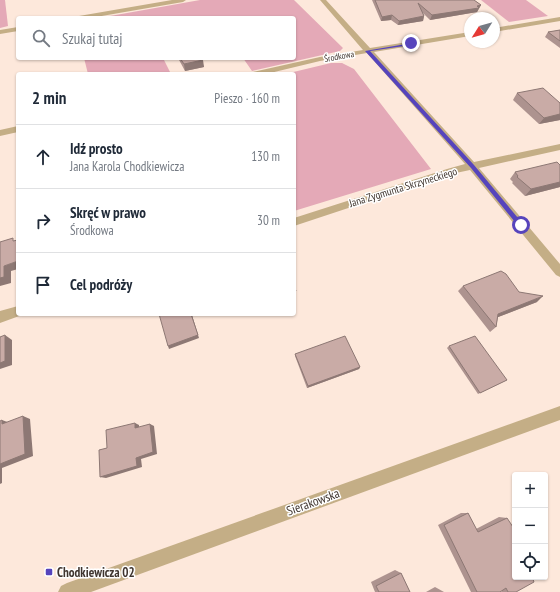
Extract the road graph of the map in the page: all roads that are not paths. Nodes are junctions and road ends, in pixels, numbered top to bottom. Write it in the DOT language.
graph roads {
  1 [pos="183,0"];
  2 [pos="323,0"];
  3 [pos="91,16"];
  4 [pos="560,19"];
  5 [pos="16,28"];
  6 [pos="500,29"];
  7 [pos="0,32"];
  8 [pos="464,35"];
  9 [pos="367,51"];
  10 [pos="265,72"];
  11 [pos="16,129"];
  12 [pos="0,133"];
  13 [pos="560,147"];
  14 [pos="472,166"];
  15 [pos="296,221"];
  16 [pos="560,272"];
  17 [pos="16,313"];
  18 [pos="0,317"];
  19 [pos="560,413"];
  20 [pos="67,592"];
  1 -- 3 [label="street"];
  2 -- 9 [label="street"];
  4 -- 6 [label="street"];
  5 -- 7 [label="street"];
  8 -- 9 [label="street, Środkowa"];
  9 -- 10 [label="street, Środkowa"];
  9 -- 14 [label="street"];
  11 -- 12 [label="street"];
  13 -- 14 [label="street, Jana Zygmunta Skrzyneckiego"];
  14 -- 15 [label="street, Jana Zygmunta Skrzyneckiego"];
  14 -- 16 [label="street"];
  17 -- 18 [label="street"];
  19 -- 20 [label="street, Sierakowska"];
}
